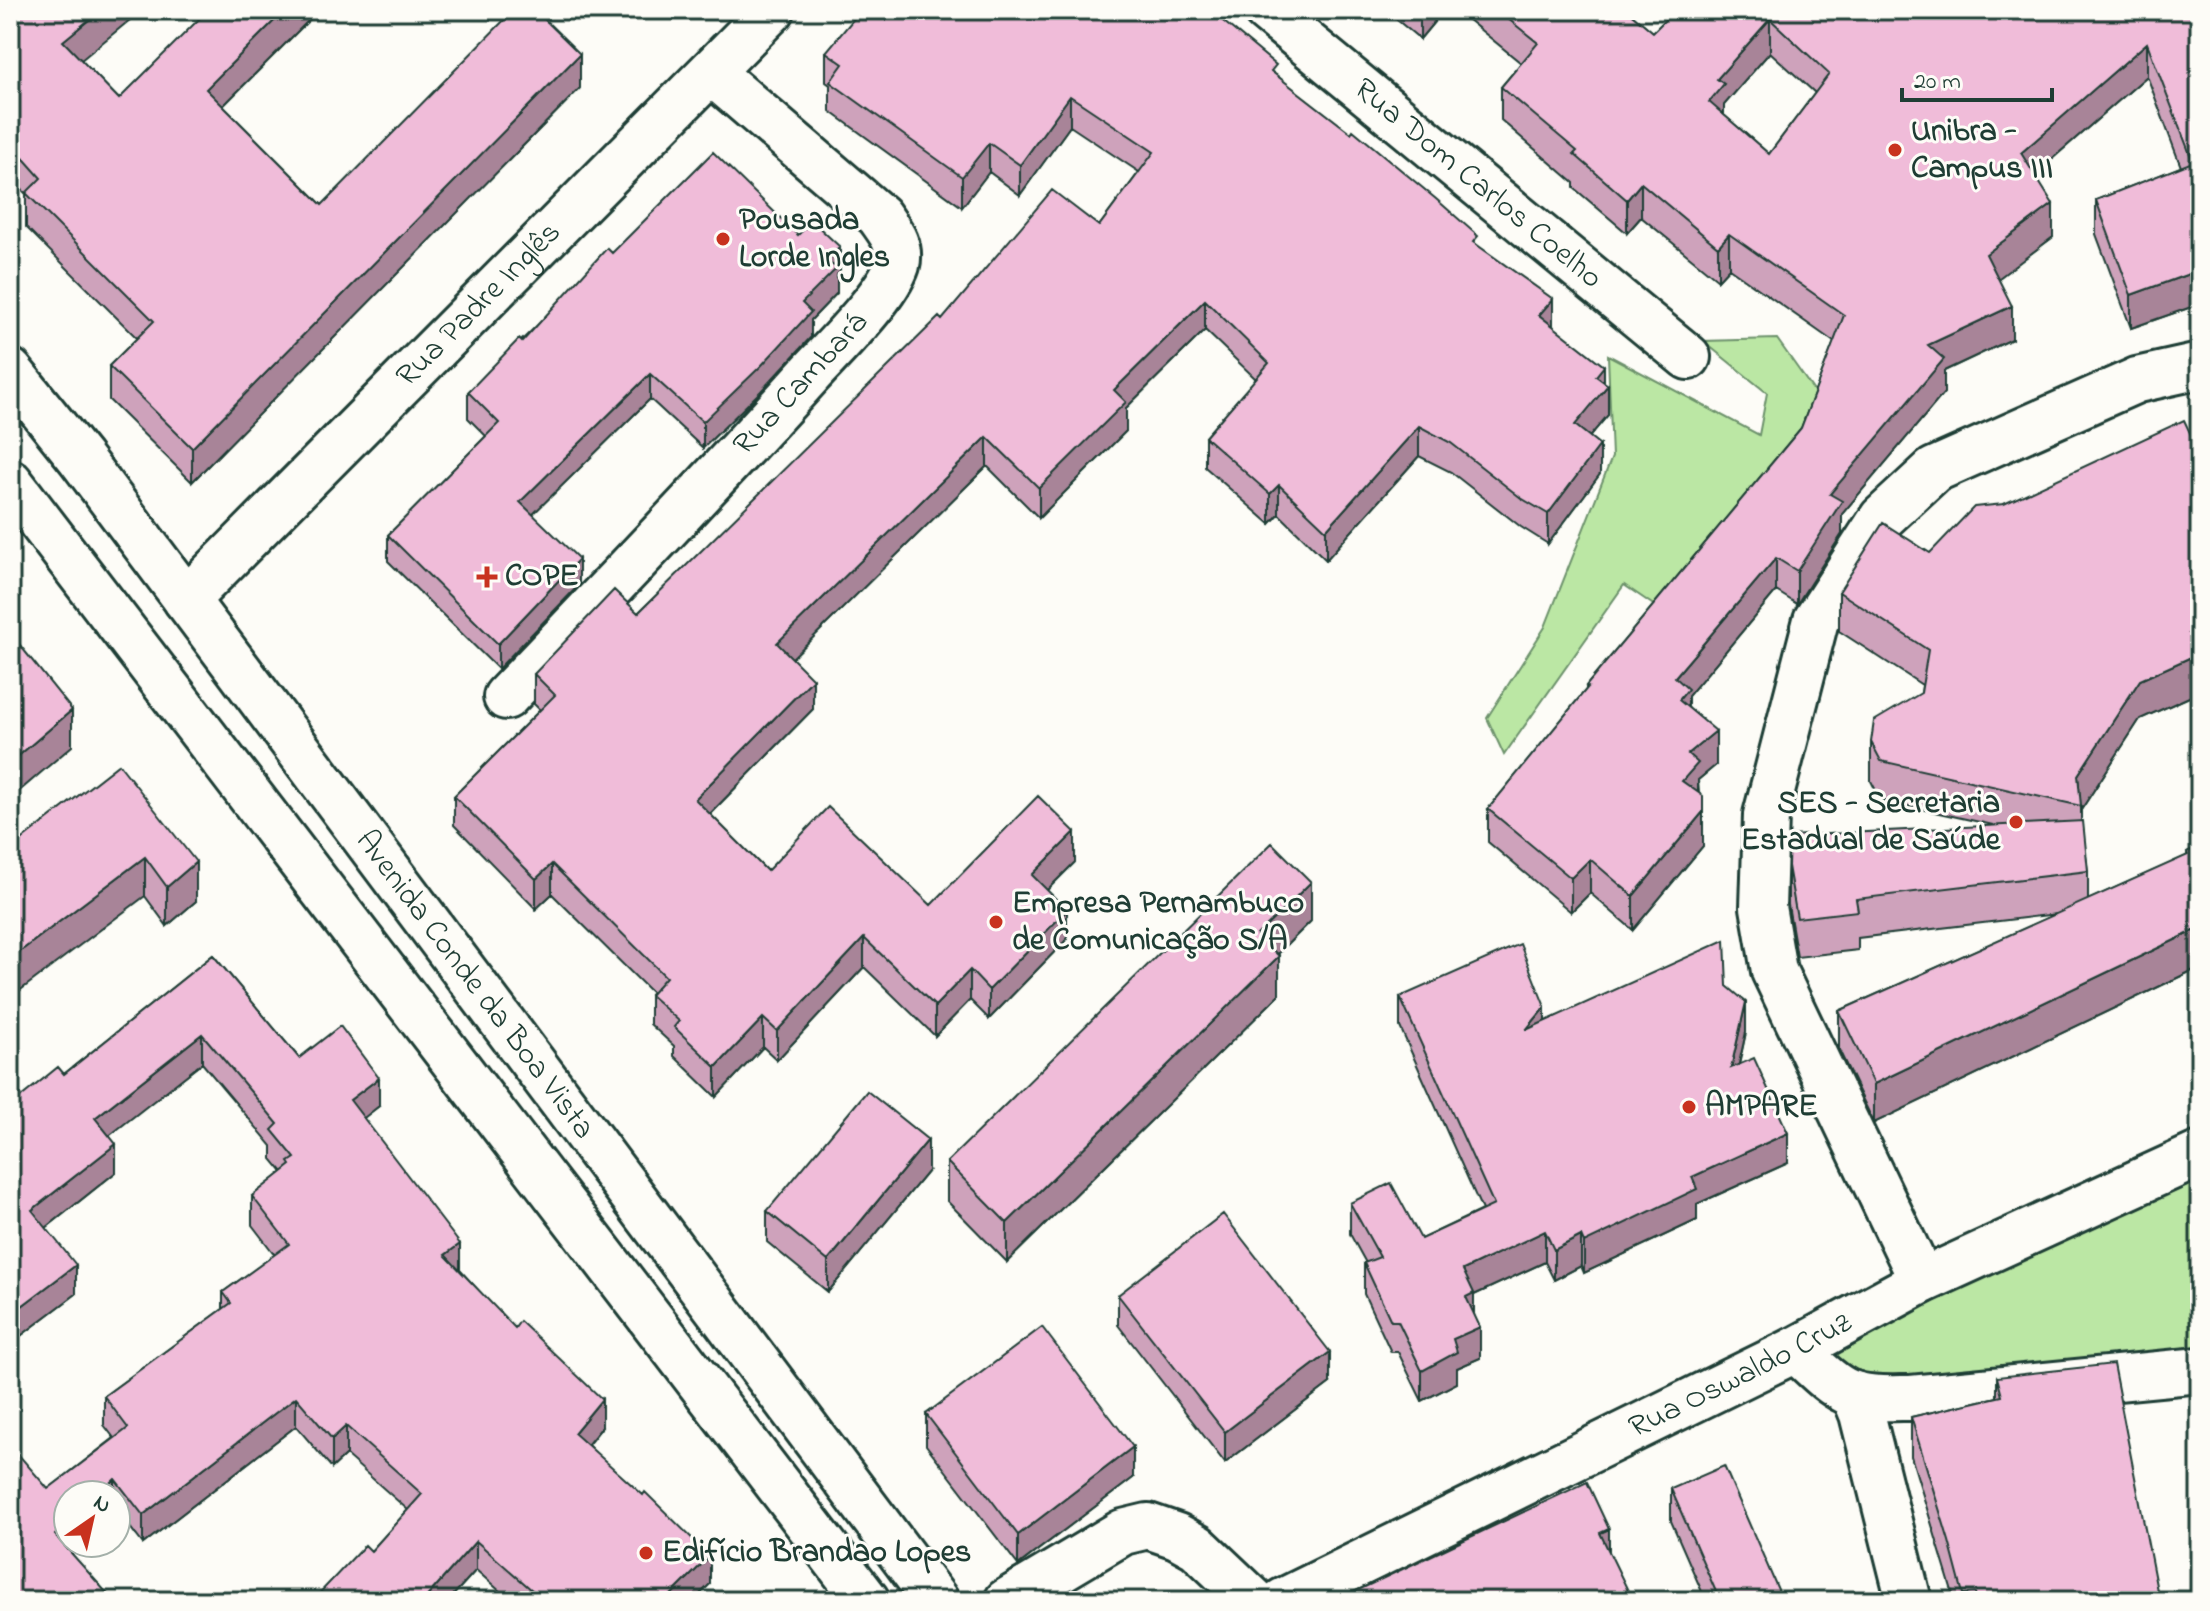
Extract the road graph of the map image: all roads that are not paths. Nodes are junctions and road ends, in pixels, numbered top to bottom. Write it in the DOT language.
graph roads {
  1 [pos="772,10"];
  2 [pos="1266,10"];
  3 [pos="712,73"];
  4 [pos="1688,357"];
  5 [pos="2200,366"];
  6 [pos="10,371"];
  7 [pos="10,482"];
  8 [pos="186,600"];
  9 [pos="506,697"];
  10 [pos="2200,1154"];
  11 [pos="1922,1281"];
  12 [pos="1795,1350"];
  13 [pos="2200,1370"];
  14 [pos="1854,1394"];
  15 [pos="867,1601"];
  16 [pos="936,1601"];
  17 [pos="1007,1601"];
  18 [pos="1254,1601"];
  19 [pos="1283,1601"];
  20 [pos="1909,1601"];
  1 -- 3 [label="street, Rua Padre Inglês"];
  2 -- 4 [label="street, Rua Dom Carlos Coelho"];
  3 -- 8 [label="street, Rua Padre Inglês"];
  3 -- 9 [label="street, Rua Cambará"];
  5 -- 11 [label="street"];
  6 -- 8 [label="street, Avenida Conde da Boa Vista"];
  7 -- 15 [label="street, Avenida Conde da Boa Vista"];
  8 -- 16 [label="street, Avenida Conde da Boa Vista"];
  10 -- 11 [label="street, Rua Oswaldo Cruz"];
  11 -- 12 [label="street, Rua Oswaldo Cruz"];
  12 -- 14 [label="street"];
  12 -- 19 [label="street, Rua Oswaldo Cruz"];
  13 -- 14 [label="street"];
  14 -- 20 [label="street"];
  17 -- 18 [label="street"];
}
